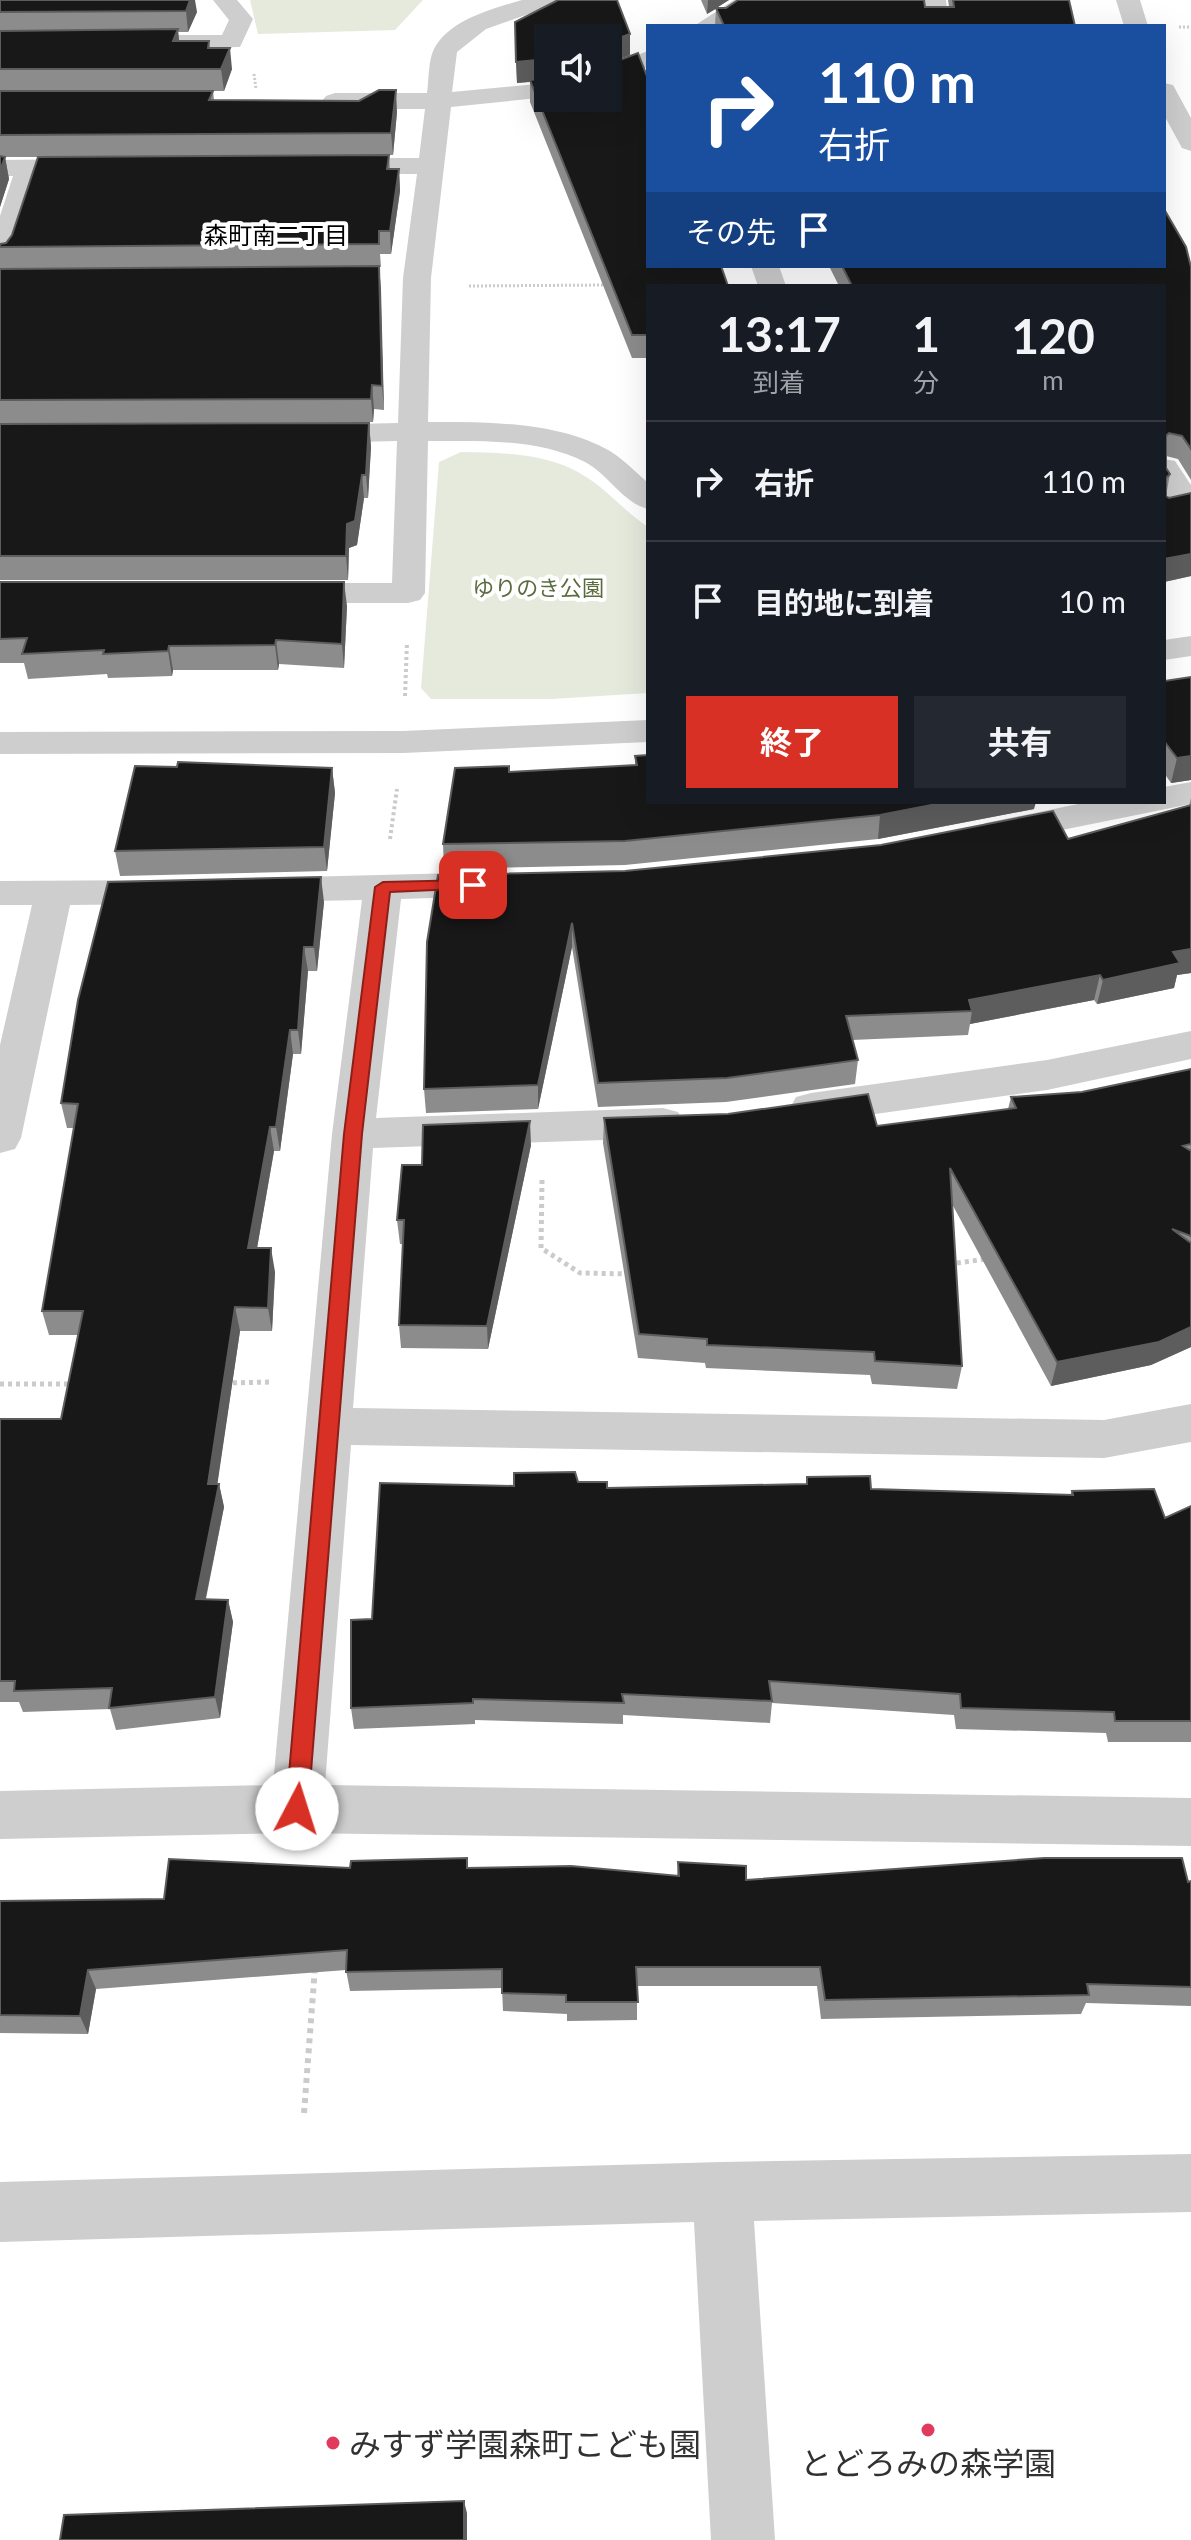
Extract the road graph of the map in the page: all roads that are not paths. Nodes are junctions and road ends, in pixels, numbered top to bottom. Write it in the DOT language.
graph roads {
  1 [pos="225,0"];
  2 [pos="546,0"];
  3 [pos="934,0"];
  4 [pos="1128,0"];
  5 [pos="736,2"];
  6 [pos="708,24"];
  7 [pos="937,24"];
  8 [pos="1135,24"];
  9 [pos="123,42"];
  10 [pos="646,59"];
  11 [pos="622,69"];
  12 [pos="534,91"];
  13 [pos="1166,94"];
  14 [pos="315,101"];
  15 [pos="438,101"];
  16 [pos="1191,143"];
  17 [pos="431,166"];
  18 [pos="122,167"];
  19 [pos="308,167"];
  20 [pos="0,168"];
  21 [pos="29,168"];
  22 [pos="0,257"];
  23 [pos="387,278"];
  24 [pos="417,278"];
  25 [pos="274,434"];
  26 [pos="414,434"];
  27 [pos="1166,471"];
  28 [pos="646,498"];
  29 [pos="1166,510"];
  30 [pos="251,593"];
  31 [pos="1191,646"];
  32 [pos="1166,650"];
  33 [pos="646,731"];
  34 [pos="0,743"];
  35 [pos="1191,793"];
  36 [pos="1166,799"];
  37 [pos="1126,804"];
  38 [pos="1104,806"];
  39 [pos="969,837"];
  40 [pos="534,883"];
  41 [pos="383,887"];
  42 [pos="0,893"];
  43 [pos="53,894"];
  44 [pos="1191,1045"];
  45 [pos="772,1114"];
  46 [pos="696,1121"];
  47 [pos="353,1134"];
  48 [pos="0,1138"];
  49 [pos="331,1404"];
  50 [pos="1191,1423"];
  51 [pos="297,1809"];
  52 [pos="0,1815"];
  53 [pos="1191,1822"];
  54 [pos="1191,2183"];
  55 [pos="722,2191"];
  56 [pos="0,2212"];
  57 [pos="743,2540"];
  1 -- 9 [label="street"];
  2 -- 15 [label="street"];
  3 -- 7 [label="street"];
  4 -- 8 [label="street"];
  5 -- 6 [label="street"];
  10 -- 11 [label="street"];
  12 -- 15 [label="street"];
  13 -- 16 [label="street"];
  14 -- 15 [label="street"];
  15 -- 17 [label="street"];
  17 -- 19 [label="street"];
  17 -- 24 [label="street"];
  18 -- 21 [label="street"];
  20 -- 21 [label="street"];
  21 -- 22 [label="street"];
  23 -- 24 [label="street"];
  24 -- 26 [label="street"];
  25 -- 26 [label="street"];
  26 -- 28 [label="street"];
  26 -- 30 [label="street"];
  27 -- 29 [label="street"];
  31 -- 32 [label="street"];
  33 -- 34 [label="street"];
  35 -- 36 [label="street"];
  37 -- 38 [label="street"];
  38 -- 39 [label="street"];
  40 -- 41 [label="street"];
  41 -- 43 [label="street"];
  41 -- 47 [label="street"];
  42 -- 43 [label="street"];
  43 -- 48 [label="street"];
  44 -- 45 [label="street"];
  46 -- 47 [label="street"];
  47 -- 49 [label="street"];
  49 -- 50 [label="street"];
  49 -- 51 [label="street"];
  51 -- 52 [label="street"];
  51 -- 53 [label="street"];
  54 -- 55 [label="street"];
  55 -- 56 [label="street"];
  55 -- 57 [label="street"];
}
